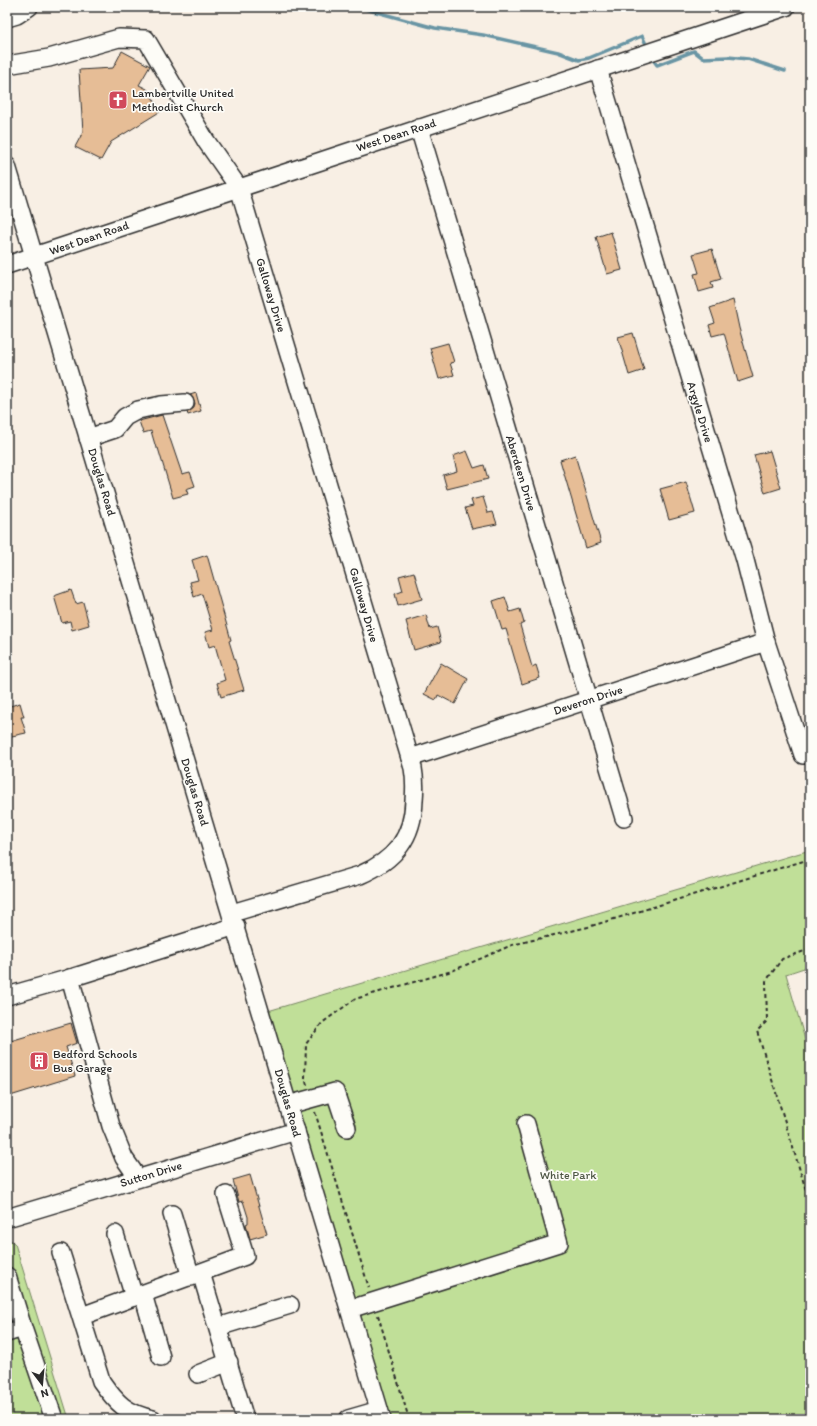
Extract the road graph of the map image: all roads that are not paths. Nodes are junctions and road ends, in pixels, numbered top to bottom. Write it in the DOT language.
graph roads {
  1 [pos="29,7"];
  2 [pos="786,7"];
  3 [pos="7,18"];
  4 [pos="7,65"];
  5 [pos="598,68"];
  6 [pos="419,128"];
  7 [pos="7,166"];
  8 [pos="239,188"];
  9 [pos="34,256"];
  10 [pos="7,265"];
  11 [pos="184,403"];
  12 [pos="88,438"];
  13 [pos="766,642"];
  14 [pos="589,700"];
  15 [pos="803,754"];
  16 [pos="410,758"];
  17 [pos="624,818"];
  18 [pos="234,919"];
  19 [pos="70,978"];
  20 [pos="7,996"];
  21 [pos="288,1105"];
  22 [pos="526,1124"];
  23 [pos="347,1128"];
  24 [pos="296,1131"];
  25 [pos="138,1178"];
  26 [pos="226,1195"];
  27 [pos="172,1214"];
  28 [pos="7,1218"];
  29 [pos="115,1234"];
  30 [pos="61,1253"];
  31 [pos="196,1275"];
  32 [pos="7,1276"];
  33 [pos="138,1296"];
  34 [pos="290,1305"];
  35 [pos="350,1309"];
  36 [pos="82,1316"];
  37 [pos="218,1327"];
  38 [pos="15,1331"];
  39 [pos="161,1357"];
  40 [pos="229,1362"];
  41 [pos="198,1374"];
  42 [pos="380,1414"];
  43 [pos="145,1418"];
  44 [pos="54,1419"];
  45 [pos="245,1419"];
  46 [pos="348,1419"];
  1 -- 3 [label="street"];
  2 -- 5 [label="street, West Dean Road"];
  4 -- 8 [label="street, Galloway Drive"];
  5 -- 6 [label="street, West Dean Road"];
  5 -- 13 [label="street, Argyle Drive"];
  6 -- 8 [label="street, West Dean Road"];
  6 -- 14 [label="street, Aberdeen Drive"];
  7 -- 9 [label="street, Douglas Road"];
  8 -- 9 [label="street, West Dean Road"];
  8 -- 16 [label="street, Galloway Drive"];
  9 -- 10 [label="street, West Dean Road"];
  9 -- 12 [label="street, Douglas Road"];
  11 -- 12 [label="street"];
  12 -- 18 [label="street, Douglas Road"];
  13 -- 14 [label="street, Deveron Drive"];
  13 -- 15 [label="street, Argyle Drive"];
  14 -- 16 [label="street, Deveron Drive"];
  14 -- 17 [label="street, Aberdeen Drive"];
  16 -- 18 [label="street, Galloway Drive"];
  18 -- 19 [label="street"];
  18 -- 21 [label="street, Douglas Road"];
  19 -- 20 [label="street"];
  19 -- 25 [label="street"];
  21 -- 23 [label="street"];
  21 -- 24 [label="street, Douglas Road"];
  22 -- 35 [label="street"];
  24 -- 25 [label="street, Sutton Drive"];
  24 -- 35 [label="street, Douglas Road"];
  25 -- 28 [label="street, Sutton Drive"];
  26 -- 31 [label="street"];
  27 -- 31 [label="street"];
  29 -- 33 [label="street"];
  30 -- 36 [label="street"];
  31 -- 33 [label="street"];
  31 -- 37 [label="street"];
  32 -- 38 [label="street"];
  33 -- 36 [label="street"];
  33 -- 39 [label="street"];
  34 -- 37 [label="street"];
  35 -- 42 [label="street, Douglas Road"];
  36 -- 43 [label="street"];
  37 -- 40 [label="street"];
  38 -- 44 [label="street"];
  40 -- 41 [label="street"];
  40 -- 45 [label="street"];
  42 -- 46 [label="street"];
}
